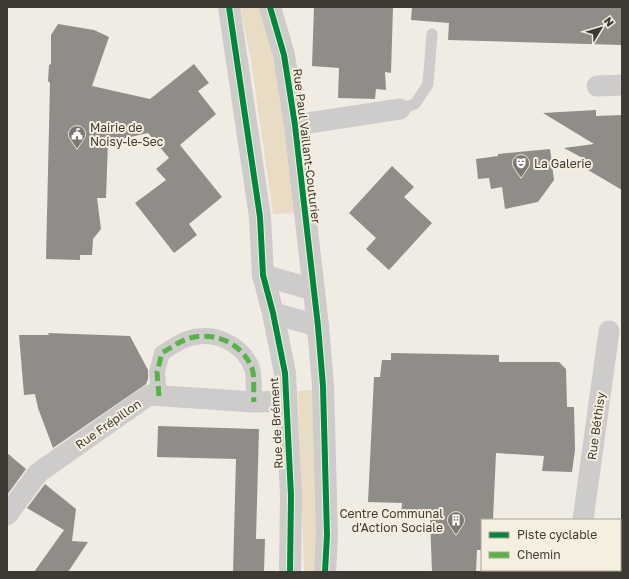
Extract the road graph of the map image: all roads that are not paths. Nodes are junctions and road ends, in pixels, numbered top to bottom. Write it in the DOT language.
graph roads {
  1 [pos="229,7"];
  2 [pos="270,7"];
  3 [pos="432,34"];
  4 [pos="622,85"];
  5 [pos="597,86"];
  6 [pos="400,109"];
  7 [pos="295,125"];
  8 [pos="263,275"];
  9 [pos="314,290"];
  10 [pos="273,313"];
  11 [pos="318,326"];
  12 [pos="609,331"];
  13 [pos="159,396"];
  14 [pos="285,401"];
  15 [pos="254,402"];
  16 [pos="7,515"];
  17 [pos="583,519"];
  18 [pos="290,572"];
  19 [pos="325,572"];
  1 -- 8 [label="main road"];
  2 -- 7 [label="main road, Rue Paul Vaillant-Couturier"];
  3 -- 6 [label="lane"];
  4 -- 5 [label="street"];
  6 -- 7 [label="street"];
  7 -- 9 [label="main road, Rue Paul Vaillant-Couturier"];
  8 -- 9 [label="main road"];
  8 -- 10 [label="main road, Rue de Brément"];
  9 -- 11 [label="main road"];
  10 -- 11 [label="main road"];
  10 -- 14 [label="main road, Rue de Brément"];
  11 -- 19 [label="main road"];
  12 -- 17 [label="street, Rue Béthisy"];
  13 -- 15 [label="street, Rue Frépillon"];
  13 -- 15 [label="street"];
  13 -- 16 [label="street, Rue Frépillon"];
  14 -- 15 [label="street, Rue Frépillon"];
  14 -- 18 [label="main road, Rue de Brément"];
}
